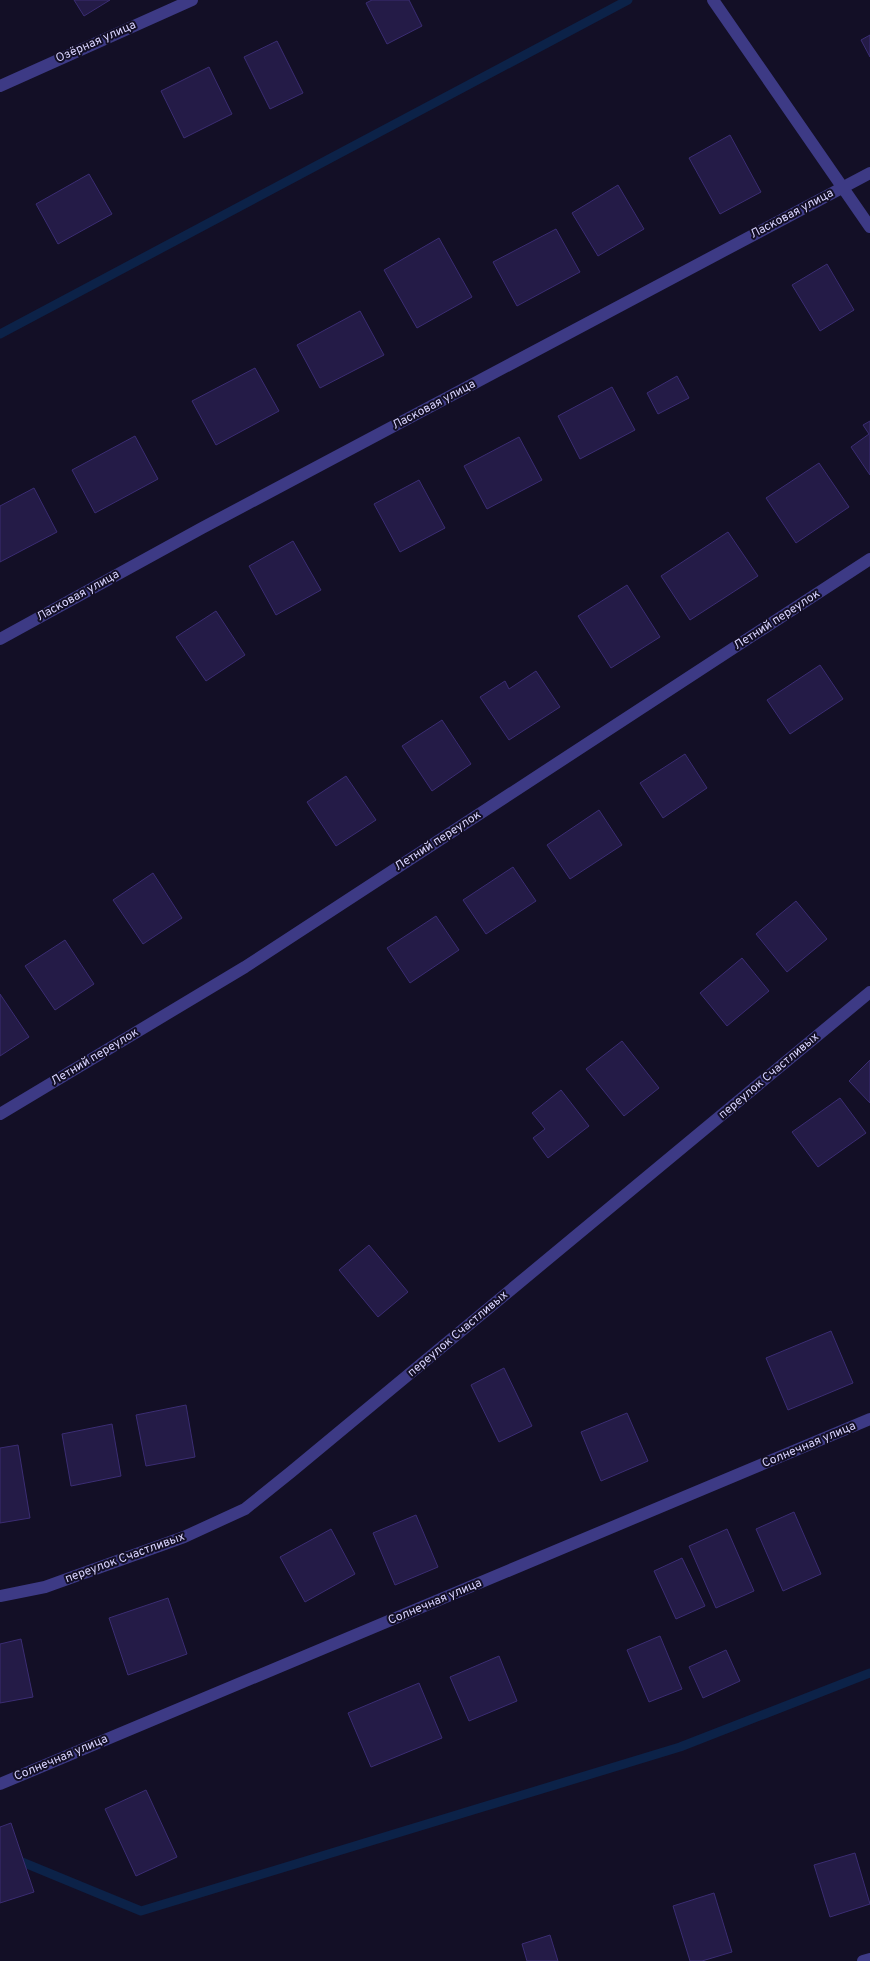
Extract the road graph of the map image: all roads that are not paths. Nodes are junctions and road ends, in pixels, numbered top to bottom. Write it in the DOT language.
graph roads {
  1 [pos="192,0"];
  2 [pos="712,0"];
  3 [pos="0,86"];
  4 [pos="870,173"];
  5 [pos="841,188"];
  6 [pos="870,227"];
  7 [pos="870,559"];
  8 [pos="0,639"];
  9 [pos="870,992"];
  10 [pos="0,1114"];
  11 [pos="870,1419"];
  12 [pos="0,1596"];
  13 [pos="0,1784"];
  14 [pos="870,1959"];
  15 [pos="863,1961"];
  1 -- 3 [label="street, Озёрная улица"];
  2 -- 5 [label="street"];
  4 -- 5 [label="street, Ласковая улица"];
  5 -- 6 [label="street"];
  5 -- 8 [label="street, Ласковая улица"];
  7 -- 10 [label="street, Летний переулок"];
  9 -- 12 [label="street, переулок Счастливых"];
  11 -- 13 [label="street, Солнечная улица"];
  14 -- 15 [label="street"];
}
